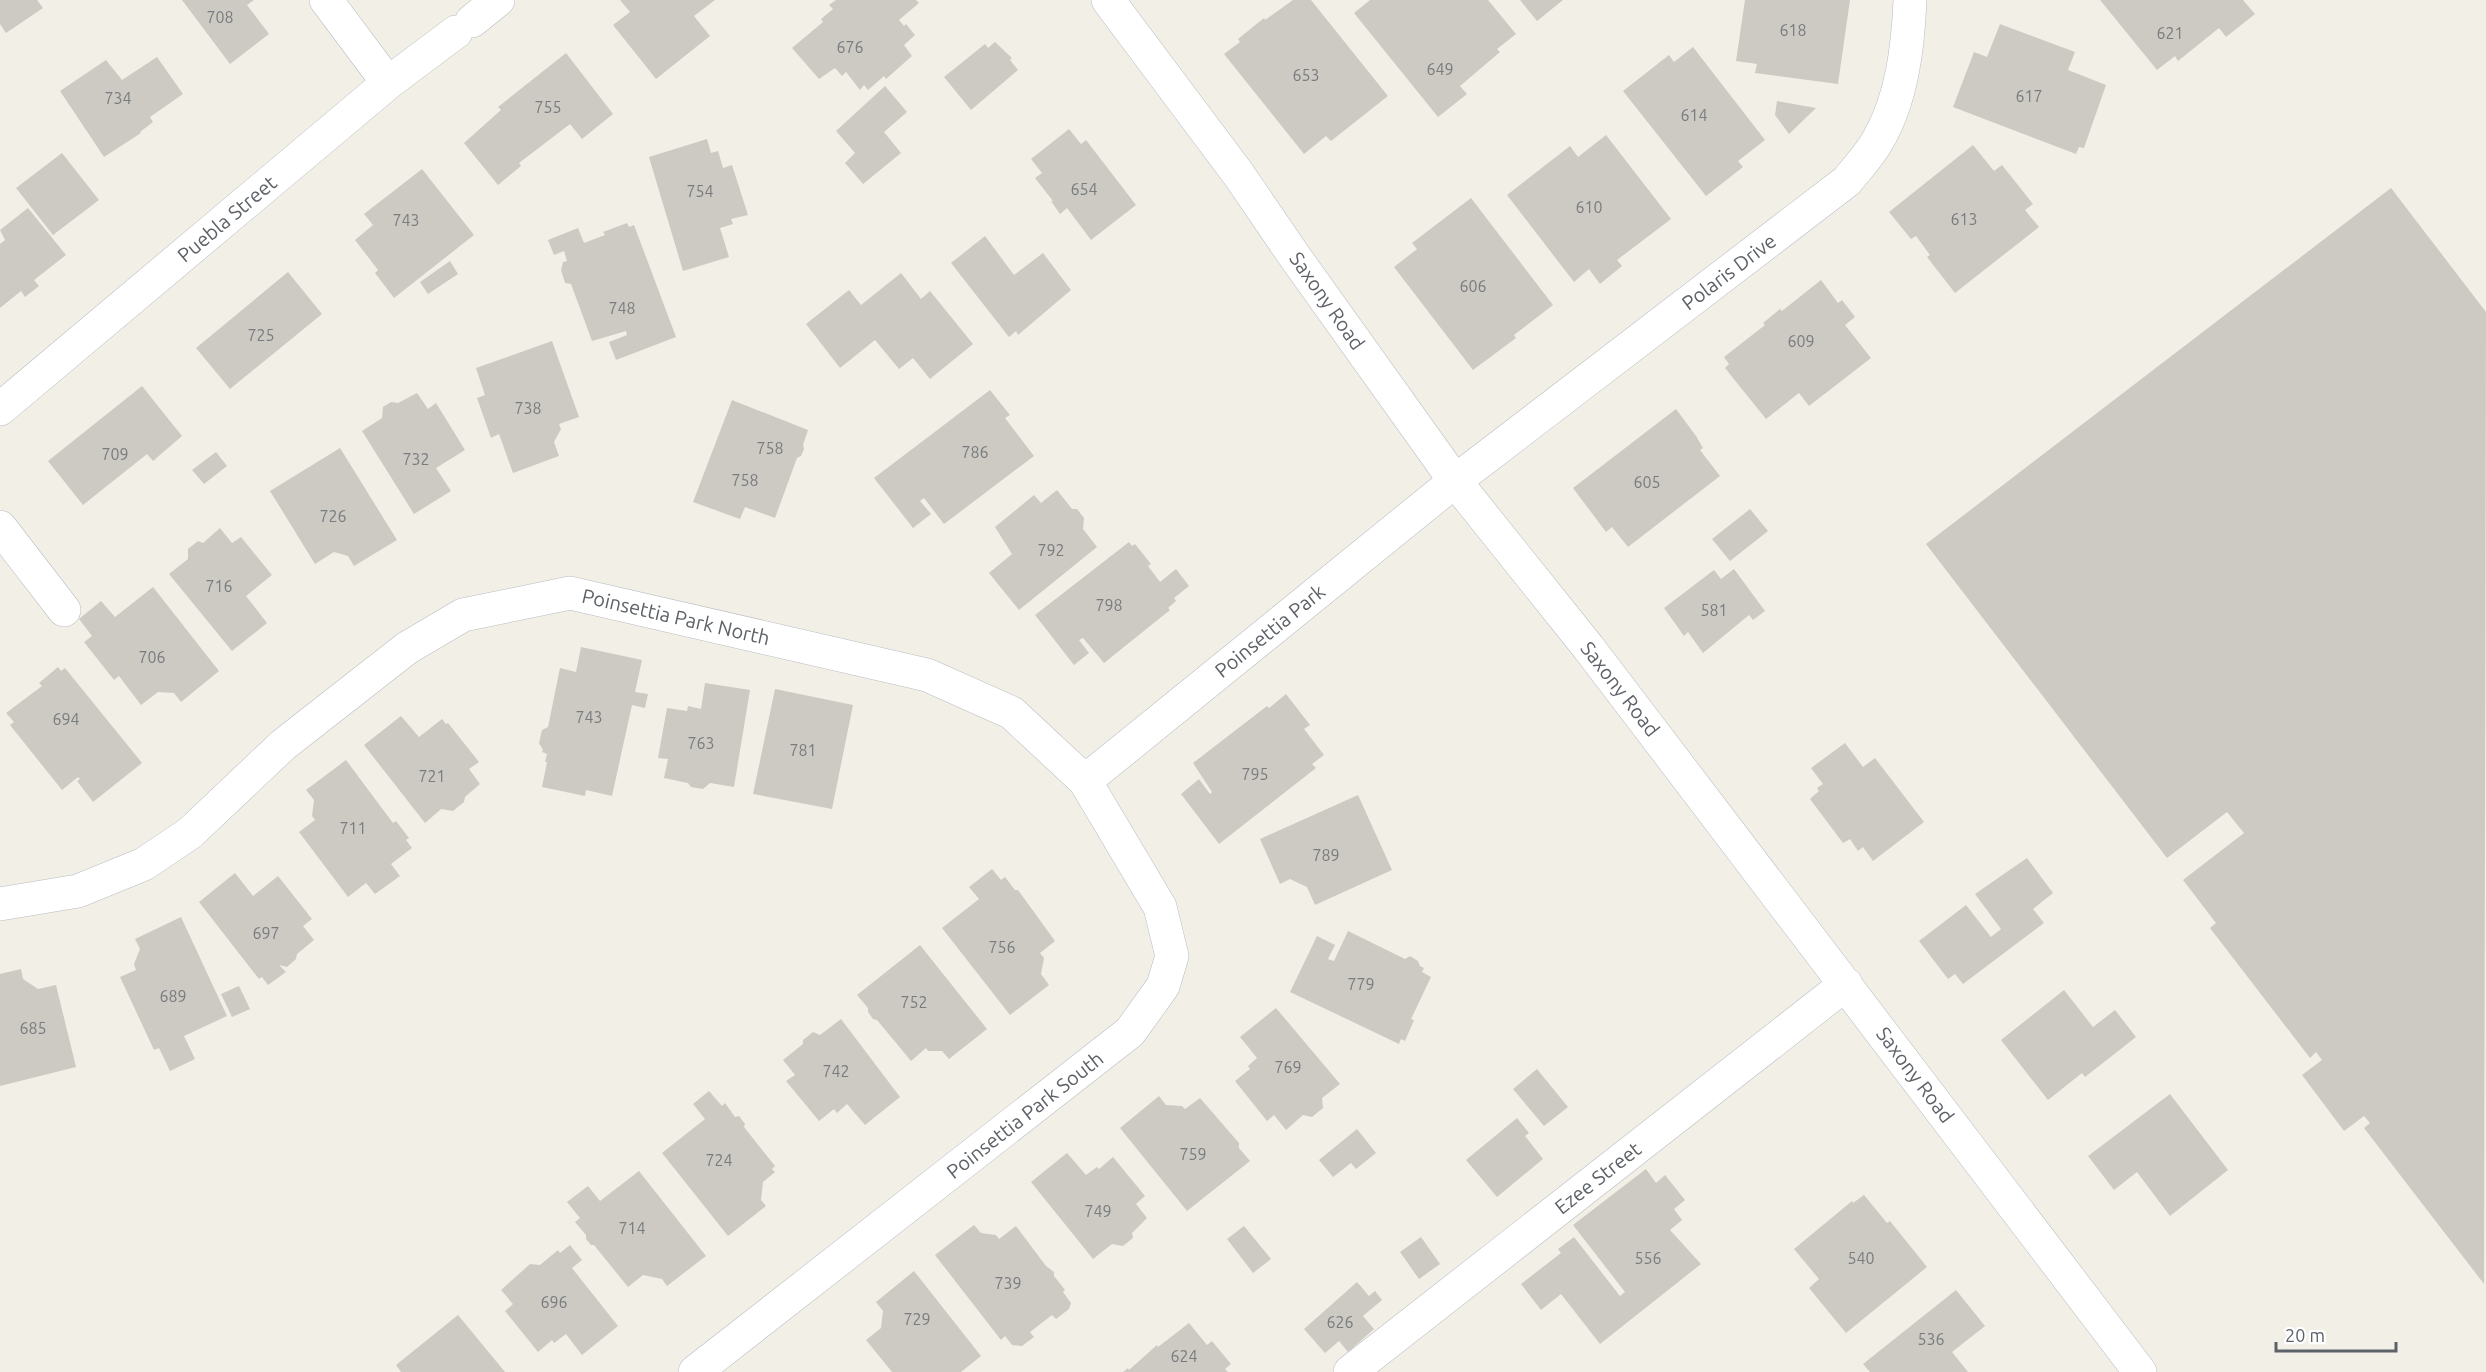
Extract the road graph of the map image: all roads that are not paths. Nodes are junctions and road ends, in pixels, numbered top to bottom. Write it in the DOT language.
graph roads {
  1 [pos="326,0"];
  2 [pos="498,0"];
  3 [pos="1108,0"];
  4 [pos="1910,0"];
  5 [pos="388,83"];
  6 [pos="0,409"];
  7 [pos="1455,481"];
  8 [pos="0,527"];
  9 [pos="64,609"];
  10 [pos="1085,781"];
  11 [pos="0,904"];
  12 [pos="1846,984"];
  13 [pos="695,1372"];
  14 [pos="1350,1372"];
  15 [pos="2140,1372"];
  1 -- 5 [label="street"];
  2 -- 5 [label="street, Puebla Street"];
  3 -- 7 [label="street, Saxony Road"];
  4 -- 7 [label="street, Polaris Drive"];
  5 -- 6 [label="street, Puebla Street"];
  7 -- 10 [label="street, Poinsettia Park"];
  7 -- 12 [label="street, Saxony Road"];
  8 -- 9 [label="street"];
  10 -- 11 [label="street, Poinsettia Park North"];
  10 -- 13 [label="street, Poinsettia Park South"];
  12 -- 14 [label="street, Ezee Street"];
  12 -- 15 [label="street, Saxony Road"];
}
